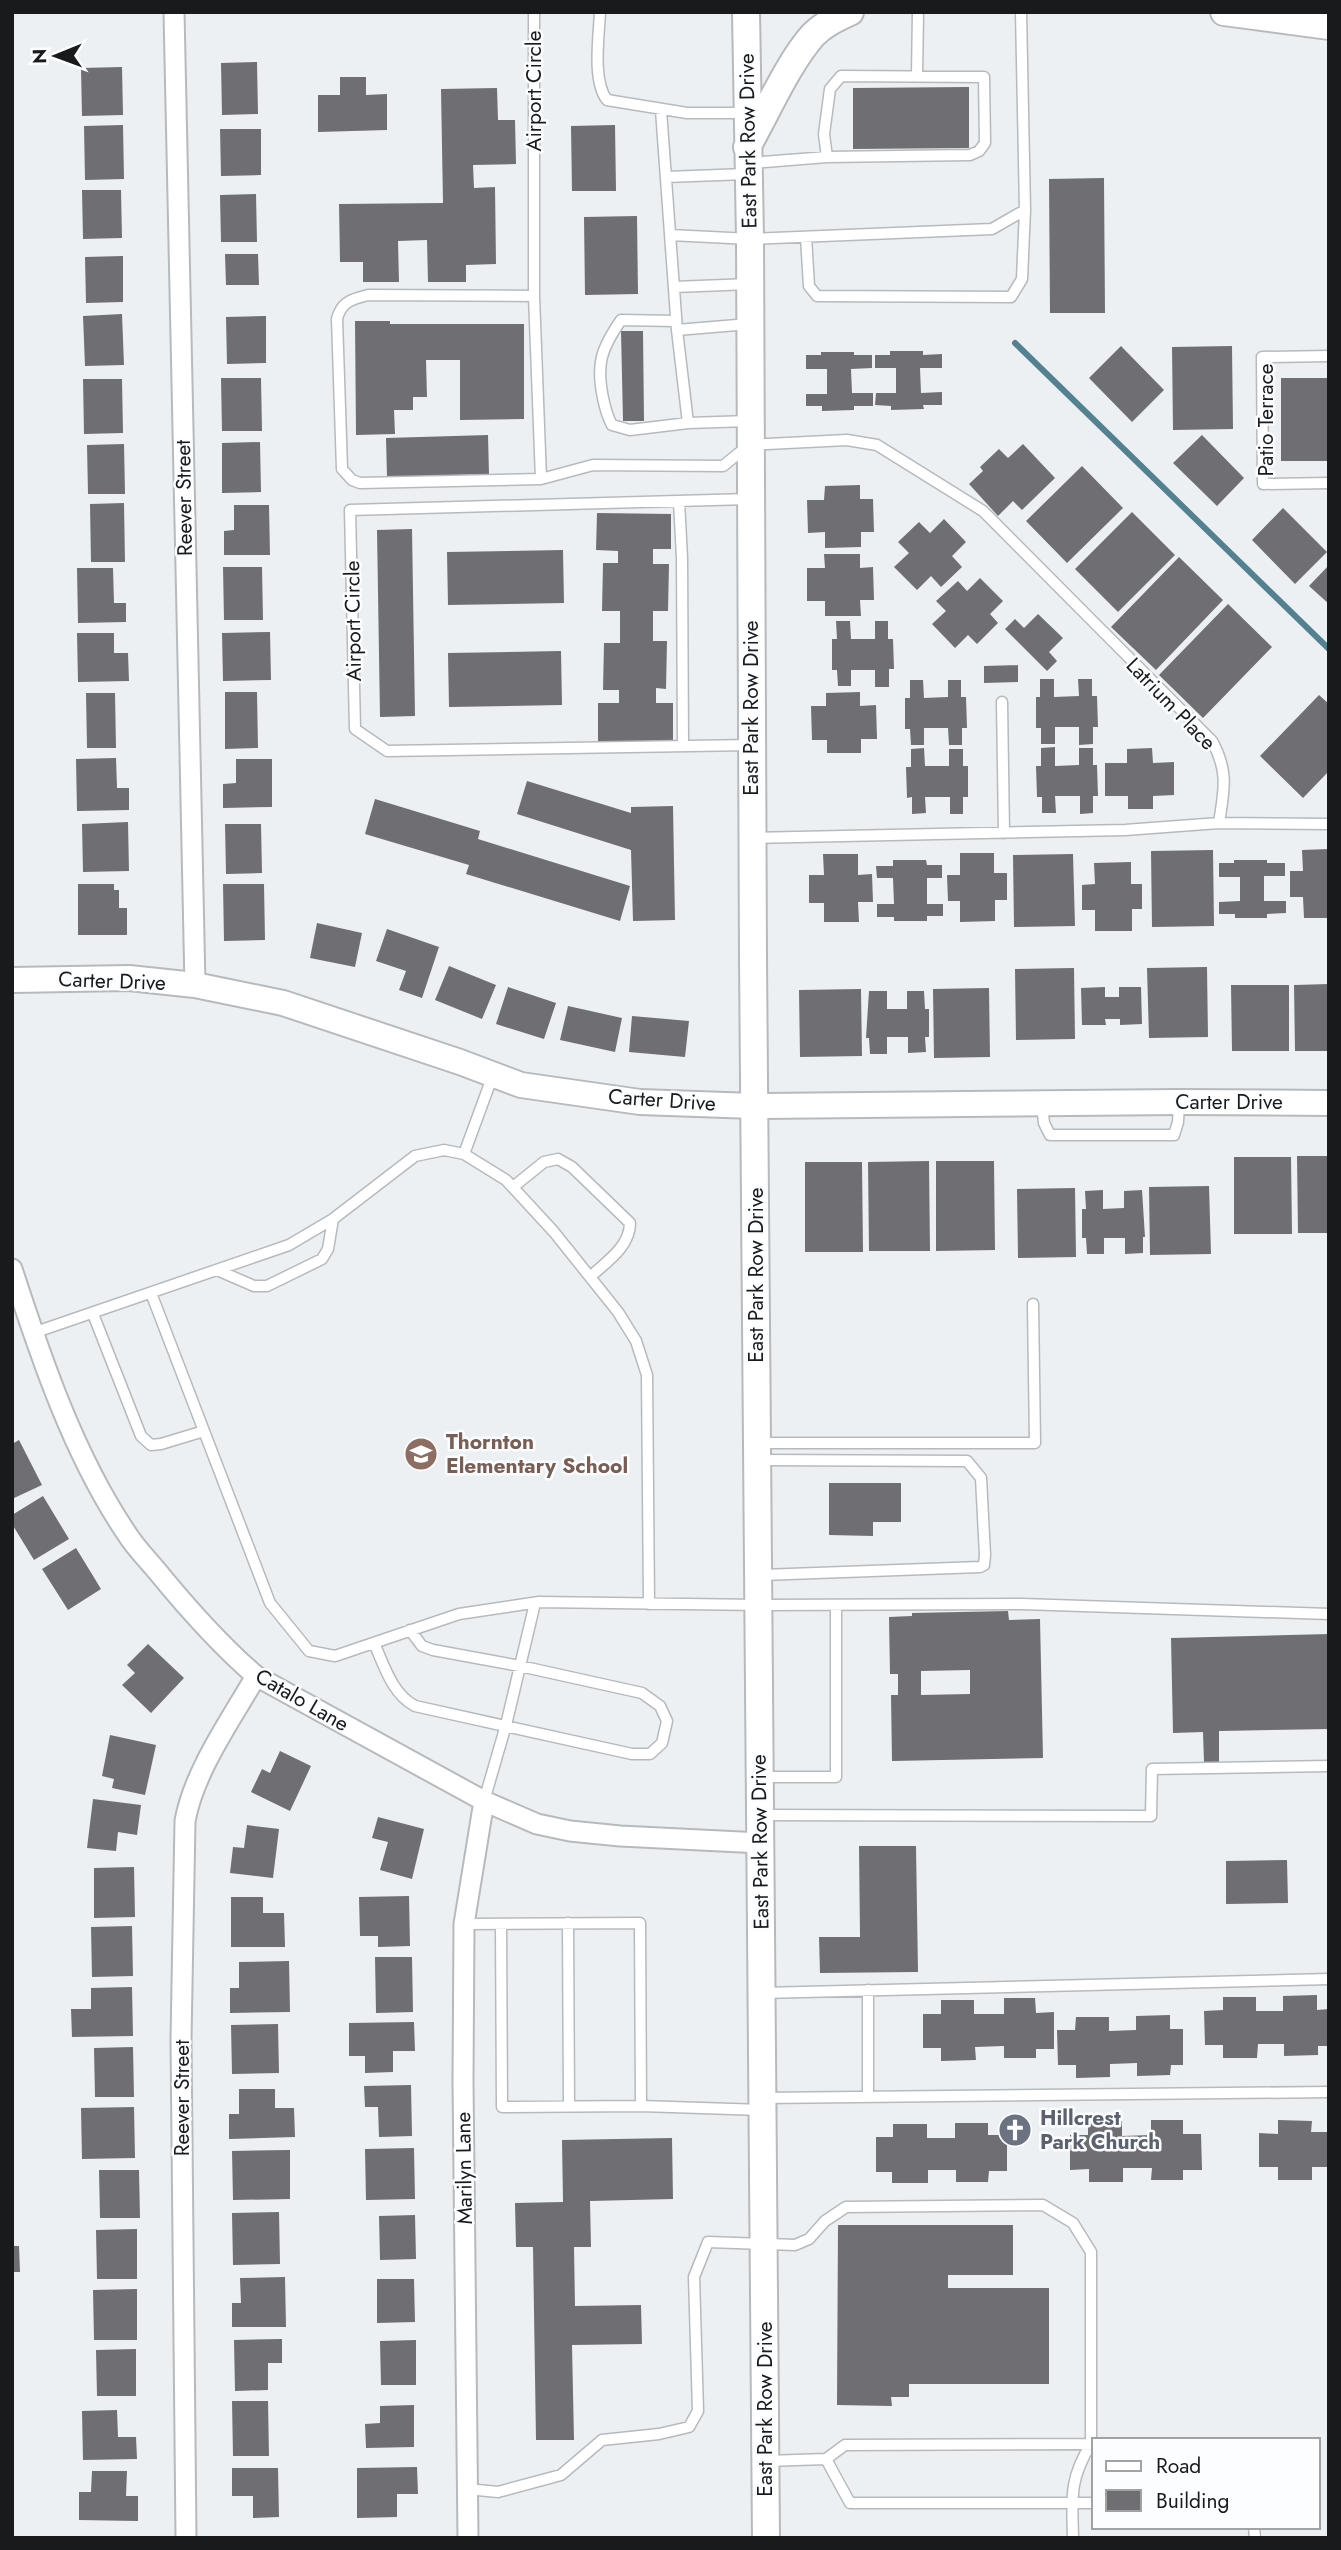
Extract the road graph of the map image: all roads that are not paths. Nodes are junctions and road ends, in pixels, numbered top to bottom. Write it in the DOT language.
graph roads {
  1 [pos="174,12"];
  2 [pos="534,12"];
  3 [pos="600,12"];
  4 [pos="746,12"];
  5 [pos="850,12"];
  6 [pos="918,12"];
  7 [pos="1021,12"];
  8 [pos="1224,12"];
  9 [pos="1329,26"];
  10 [pos="917,76"];
  11 [pos="661,110"];
  12 [pos="746,113"];
  13 [pos="827,157"];
  14 [pos="747,162"];
  15 [pos="666,177"];
  16 [pos="1025,210"];
  17 [pos="670,235"];
  18 [pos="806,237"];
  19 [pos="750,239"];
  20 [pos="750,284"];
  21 [pos="674,287"];
  22 [pos="534,296"];
  23 [pos="750,324"];
  24 [pos="676,326"];
  25 [pos="1329,356"];
  26 [pos="688,423"];
  27 [pos="749,433"];
  28 [pos="541,479"];
  29 [pos="1329,483"];
  30 [pos="750,499"];
  31 [pos="679,501"];
  32 [pos="1002,702"];
  33 [pos="752,745"];
  34 [pos="683,746"];
  35 [pos="1219,823"];
  36 [pos="1329,824"];
  37 [pos="1004,833"];
  38 [pos="752,838"];
  39 [pos="12,980"];
  40 [pos="195,985"];
  41 [pos="494,1075"];
  42 [pos="1179,1101"];
  43 [pos="1329,1102"];
  44 [pos="1042,1104"];
  45 [pos="754,1106"];
  46 [pos="464,1154"];
  47 [pos="513,1187"];
  48 [pos="333,1219"];
  49 [pos="12,1269"];
  50 [pos="217,1270"];
  51 [pos="590,1277"];
  52 [pos="151,1293"];
  53 [pos="1033,1304"];
  54 [pos="93,1314"];
  55 [pos="33,1333"];
  56 [pos="204,1430"];
  57 [pos="757,1452"];
  58 [pos="758,1575"];
  59 [pos="535,1603"];
  60 [pos="649,1604"];
  61 [pos="759,1605"];
  62 [pos="836,1605"];
  63 [pos="1329,1614"];
  64 [pos="410,1630"];
  65 [pos="374,1643"];
  66 [pos="520,1666"];
  67 [pos="256,1676"];
  68 [pos="506,1725"];
  69 [pos="1329,1766"];
  70 [pos="760,1777"];
  71 [pos="484,1801"];
  72 [pos="761,1815"];
  73 [pos="761,1843"];
  74 [pos="568,1923"];
  75 [pos="464,1924"];
  76 [pos="501,1924"];
  77 [pos="1329,1979"];
  78 [pos="868,1990"];
  79 [pos="762,1993"];
  80 [pos="1329,2092"];
  81 [pos="868,2097"];
  82 [pos="763,2104"];
  83 [pos="569,2106"];
  84 [pos="640,2106"];
  85 [pos="764,2246"];
  86 [pos="1093,2438"];
  87 [pos="1092,2444"];
  88 [pos="1092,2445"];
  89 [pos="826,2459"];
  90 [pos="765,2460"];
  91 [pos="467,2489"];
  92 [pos="1072,2503"];
  93 [pos="1092,2503"];
  94 [pos="186,2538"];
  95 [pos="468,2538"];
  96 [pos="766,2538"];
  97 [pos="1073,2538"];
  1 -- 40 [label="street, Reever Street"];
  2 -- 22 [label="lane, Airport Circle"];
  3 -- 11 [label="lane"];
  4 -- 12 [label="main road, East Park Row Drive"];
  5 -- 14 [label="main road"];
  6 -- 10 [label="lane"];
  7 -- 16 [label="lane"];
  8 -- 9 [label="main road"];
  10 -- 13 [label="lane"];
  10 -- 13 [label="lane"];
  11 -- 12 [label="lane"];
  11 -- 15 [label="lane"];
  12 -- 14 [label="main road, East Park Row Drive"];
  13 -- 14 [label="lane"];
  14 -- 15 [label="lane"];
  14 -- 19 [label="main road, East Park Row Drive"];
  15 -- 17 [label="lane"];
  16 -- 18 [label="lane"];
  16 -- 18 [label="lane"];
  17 -- 19 [label="lane"];
  17 -- 21 [label="lane"];
  18 -- 19 [label="lane"];
  19 -- 20 [label="main road, East Park Row Drive"];
  20 -- 21 [label="lane"];
  20 -- 23 [label="main road, East Park Row Drive"];
  21 -- 24 [label="lane"];
  22 -- 28 [label="lane, Airport Circle"];
  22 -- 28 [label="lane"];
  23 -- 24 [label="lane"];
  23 -- 27 [label="main road, East Park Row Drive"];
  24 -- 26 [label="lane"];
  24 -- 26 [label="lane, Latrium Place"];
  25 -- 29 [label="lane, Patio Terrace"];
  26 -- 27 [label="lane, Latrium Place"];
  27 -- 28 [label="lane"];
  27 -- 30 [label="main road, East Park Row Drive"];
  27 -- 35 [label="lane, Latrium Place"];
  30 -- 31 [label="lane, Airport Circle"];
  30 -- 33 [label="main road, East Park Row Drive"];
  31 -- 34 [label="lane"];
  31 -- 34 [label="lane, Airport Circle"];
  32 -- 37 [label="lane"];
  33 -- 34 [label="lane, Airport Circle"];
  33 -- 38 [label="main road, East Park Row Drive"];
  35 -- 36 [label="lane"];
  35 -- 37 [label="lane"];
  37 -- 38 [label="lane"];
  38 -- 45 [label="main road, East Park Row Drive"];
  39 -- 40 [label="street, Carter Drive"];
  40 -- 41 [label="street, Carter Drive"];
  41 -- 45 [label="street, Carter Drive"];
  41 -- 46 [label="lane"];
  42 -- 43 [label="street, Carter Drive"];
  42 -- 44 [label="street, Carter Drive"];
  42 -- 44 [label="lane"];
  44 -- 45 [label="street, Carter Drive"];
  45 -- 57 [label="main road, East Park Row Drive"];
  46 -- 47 [label="lane"];
  46 -- 48 [label="lane"];
  47 -- 51 [label="lane"];
  47 -- 51 [label="lane"];
  48 -- 50 [label="lane"];
  48 -- 50 [label="lane"];
  49 -- 55 [label="street, Catalo Lane"];
  50 -- 52 [label="lane"];
  51 -- 60 [label="lane"];
  52 -- 54 [label="lane"];
  52 -- 56 [label="lane"];
  53 -- 57 [label="lane"];
  54 -- 55 [label="lane"];
  54 -- 56 [label="lane"];
  55 -- 67 [label="street, Catalo Lane"];
  56 -- 65 [label="lane"];
  57 -- 58 [label="main road, East Park Row Drive"];
  57 -- 58 [label="lane"];
  58 -- 61 [label="main road, East Park Row Drive"];
  59 -- 60 [label="lane"];
  59 -- 64 [label="lane"];
  59 -- 66 [label="lane"];
  60 -- 61 [label="lane"];
  61 -- 62 [label="lane"];
  61 -- 70 [label="main road, East Park Row Drive"];
  62 -- 63 [label="lane"];
  62 -- 70 [label="lane"];
  64 -- 65 [label="lane"];
  64 -- 66 [label="lane"];
  65 -- 68 [label="lane"];
  66 -- 68 [label="lane"];
  66 -- 68 [label="lane"];
  67 -- 71 [label="street, Catalo Lane"];
  67 -- 94 [label="street, Reever Street"];
  68 -- 71 [label="lane"];
  69 -- 72 [label="lane"];
  70 -- 72 [label="main road, East Park Row Drive"];
  71 -- 73 [label="street, Catalo Lane"];
  71 -- 75 [label="street, Marilyn Lane"];
  72 -- 73 [label="main road, East Park Row Drive"];
  73 -- 79 [label="main road, East Park Row Drive"];
  74 -- 76 [label="lane"];
  74 -- 83 [label="lane"];
  74 -- 84 [label="lane"];
  75 -- 76 [label="lane"];
  75 -- 91 [label="street, Marilyn Lane"];
  76 -- 83 [label="lane"];
  77 -- 78 [label="lane"];
  78 -- 79 [label="lane"];
  78 -- 81 [label="lane"];
  79 -- 82 [label="main road, East Park Row Drive"];
  80 -- 81 [label="lane"];
  81 -- 82 [label="lane"];
  82 -- 84 [label="lane"];
  82 -- 85 [label="main road, East Park Row Drive"];
  83 -- 84 [label="lane"];
  85 -- 86 [label="lane"];
  85 -- 90 [label="main road, East Park Row Drive"];
  85 -- 91 [label="lane"];
  87 -- 89 [label="lane"];
  88 -- 92 [label="lane"];
  89 -- 90 [label="lane"];
  89 -- 92 [label="lane"];
  90 -- 96 [label="main road, East Park Row Drive"];
  91 -- 95 [label="street, Marilyn Lane"];
  92 -- 93 [label="lane"];
  92 -- 97 [label="lane"];
}
